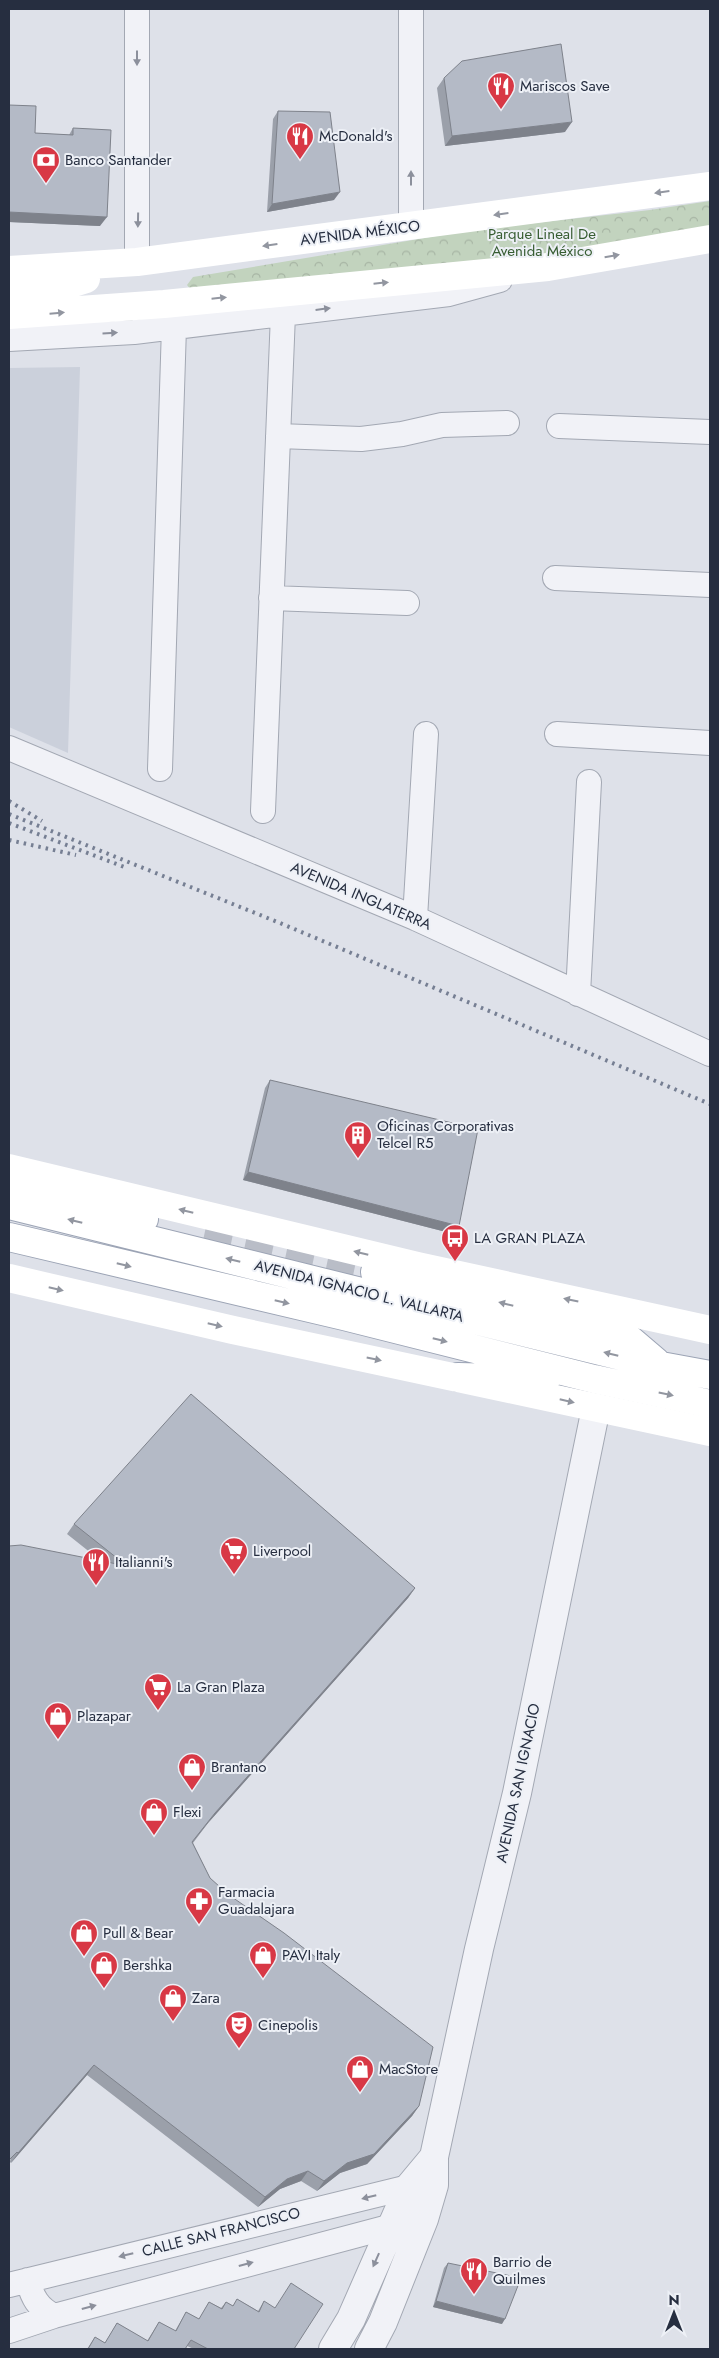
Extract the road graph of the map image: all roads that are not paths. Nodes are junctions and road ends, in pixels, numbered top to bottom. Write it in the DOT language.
graph roads {
  1 [pos="137,9"];
  2 [pos="411,9"];
  3 [pos="710,186"];
  4 [pos="411,226"];
  5 [pos="710,239"];
  6 [pos="137,262"];
  7 [pos="548,267"];
  8 [pos="9,270"];
  9 [pos="9,293"];
  10 [pos="283,314"];
  11 [pos="9,315"];
  12 [pos="174,326"];
  13 [pos="9,339"];
  14 [pos="507,423"];
  15 [pos="559,426"];
  16 [pos="710,432"];
  17 [pos="278,436"];
  18 [pos="555,578"];
  19 [pos="710,585"];
  20 [pos="271,598"];
  21 [pos="407,603"];
  22 [pos="426,734"];
  23 [pos="557,734"];
  24 [pos="710,743"];
  25 [pos="9,748"];
  26 [pos="160,769"];
  27 [pos="589,782"];
  28 [pos="263,811"];
  29 [pos="415,918"];
  30 [pos="578,994"];
  31 [pos="710,1054"];
  32 [pos="9,1168"];
  33 [pos="9,1182"];
  34 [pos="9,1205"];
  35 [pos="204,1236"];
  36 [pos="9,1237"];
  37 [pos="375,1272"];
  38 [pos="9,1278"];
  39 [pos="710,1330"];
  40 [pos="661,1366"];
  41 [pos="710,1375"];
  42 [pos="458,1377"];
  43 [pos="594,1380"];
  44 [pos="710,1404"];
  45 [pos="596,1408"];
  46 [pos="710,1432"];
  47 [pos="421,2186"];
  48 [pos="424,2219"];
  49 [pos="392,2225"];
  50 [pos="18,2283"];
  51 [pos="54,2316"];
  52 [pos="9,2331"];
  53 [pos="333,2349"];
  54 [pos="370,2349"];
  1 -- 6 [label="street, one-way"];
  4 -- 2 [label="street, one-way"];
  3 -- 4 [label="main road, AVENIDA MÉXICO, one-way"];
  4 -- 6 [label="main road, AVENIDA MÉXICO, one-way"];
  7 -- 5 [label="main road, one-way"];
  6 -- 8 [label="main road, AVENIDA MÉXICO"];
  6 -- 9 [label="main road"];
  10 -- 7 [label="street, one-way"];
  11 -- 7 [label="main road, one-way"];
  10 -- 12 [label="street"];
  10 -- 17 [label="street"];
  13 -- 12 [label="street, one-way"];
  12 -- 26 [label="street"];
  14 -- 17 [label="street"];
  15 -- 16 [label="street"];
  17 -- 20 [label="street"];
  18 -- 19 [label="street"];
  20 -- 21 [label="street"];
  20 -- 28 [label="street"];
  22 -- 29 [label="street"];
  23 -- 24 [label="street"];
  25 -- 29 [label="street, AVENIDA INGLATERRA"];
  27 -- 30 [label="street"];
  29 -- 30 [label="street, AVENIDA INGLATERRA"];
  30 -- 31 [label="street, AVENIDA INGLATERRA"];
  39 -- 32 [label="main road, one-way"];
  33 -- 35 [label="main road"];
  40 -- 34 [label="main road, AVENIDA IGNACIO L. VALLARTA, one-way"];
  36 -- 43 [label="main road, AVENIDA IGNACIO L. VALLARTA, one-way"];
  40 -- 37 [label="main road, one-way"];
  38 -- 42 [label="main road, one-way"];
  40 -- 41 [label="main road, AVENIDA IGNACIO L. VALLARTA"];
  42 -- 43 [label="main road"];
  42 -- 45 [label="main road, one-way"];
  43 -- 44 [label="main road, AVENIDA IGNACIO L. VALLARTA, one-way"];
  45 -- 46 [label="main road"];
  45 -- 47 [label="street, AVENIDA SAN IGNACIO"];
  47 -- 48 [label="street, AVENIDA SAN IGNACIO"];
  47 -- 49 [label="street, AVENIDA SAN IGNACIO"];
  47 -- 50 [label="street, CALLE SAN FRANCISCO, one-way"];
  48 -- 49 [label="street"];
  48 -- 54 [label="street, AVENIDA SAN IGNACIO"];
  51 -- 49 [label="street, one-way"];
  49 -- 53 [label="street, AVENIDA SAN IGNACIO, one-way"];
  50 -- 51 [label="street"];
  51 -- 52 [label="street"];
}
